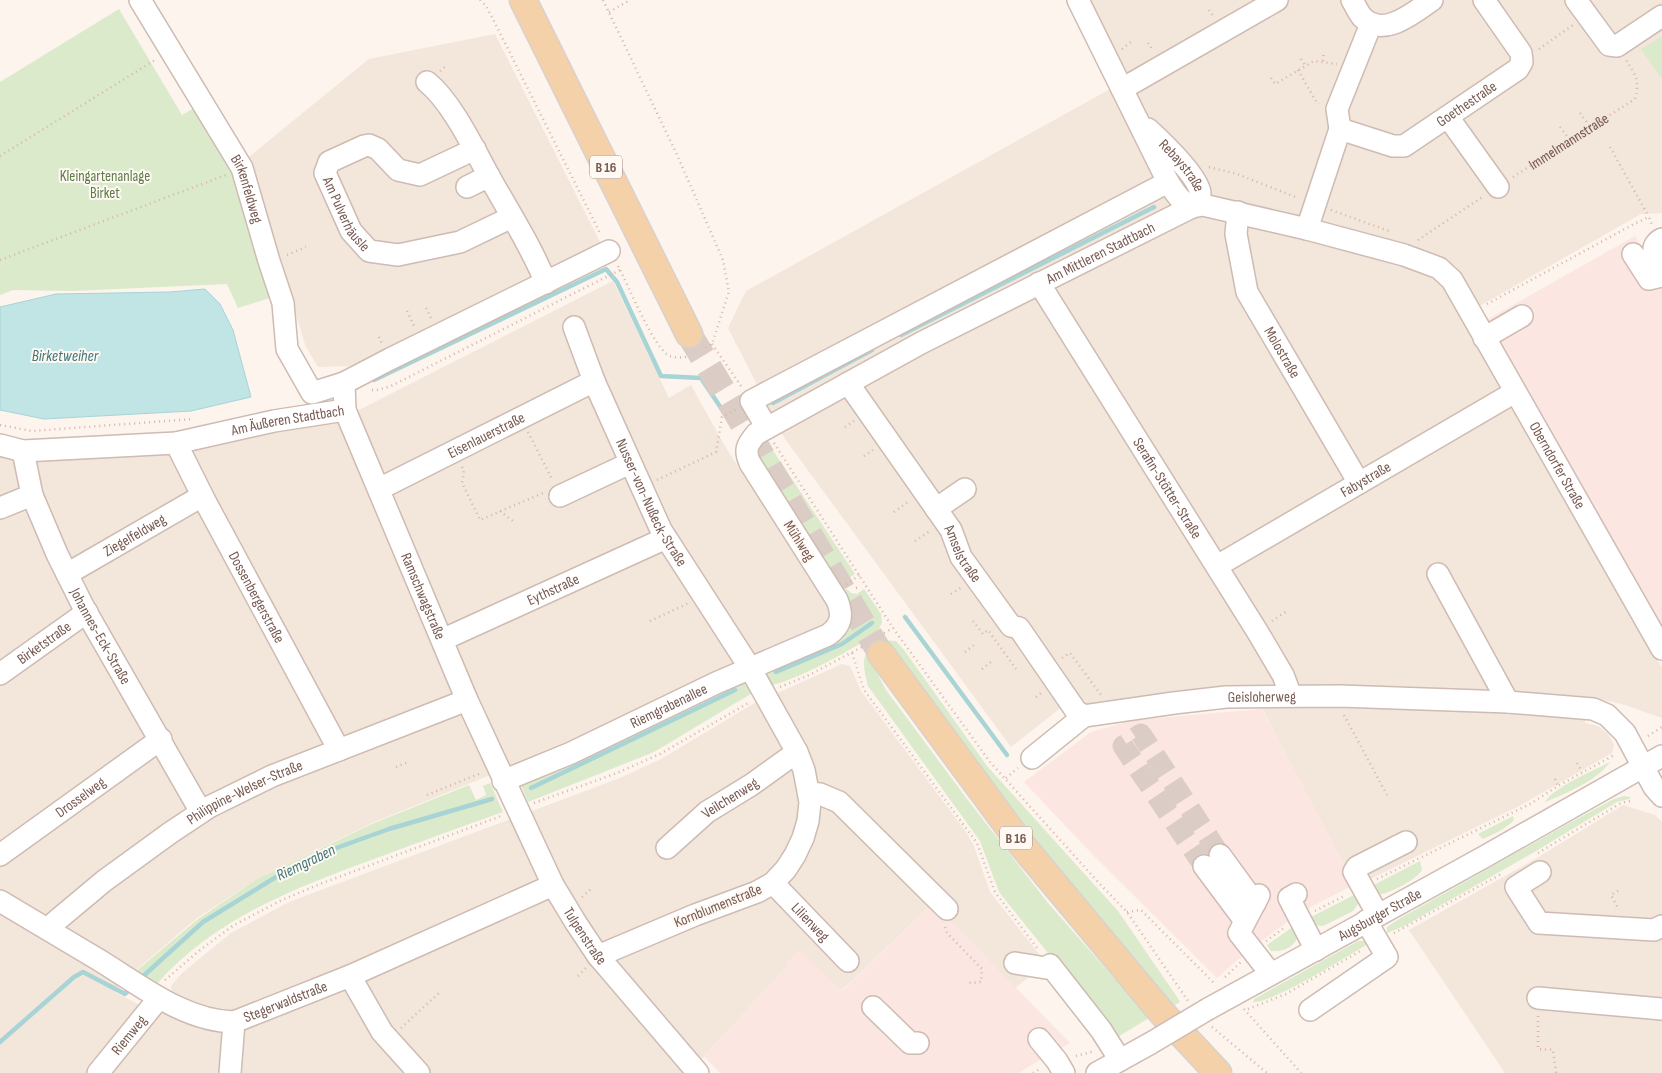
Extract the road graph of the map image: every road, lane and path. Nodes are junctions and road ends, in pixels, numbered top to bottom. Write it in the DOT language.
graph roads {
  1 [pos="140,0"];
  2 [pos="480,0"];
  3 [pos="523,0"];
  4 [pos="603,0"];
  5 [pos="630,0"];
  6 [pos="1078,0"];
  7 [pos="1277,0"];
  8 [pos="1352,0"];
  9 [pos="1432,0"];
  10 [pos="1484,0"];
  11 [pos="1581,5"];
  12 [pos="610,12"];
  13 [pos="1662,16"];
  14 [pos="1371,24"];
  15 [pos="1617,46"];
  16 [pos="172,51"];
  17 [pos="1324,52"];
  18 [pos="1301,59"];
  19 [pos="1323,61"];
  20 [pos="1522,62"];
  21 [pos="1305,65"];
  22 [pos="1353,68"];
  23 [pos="1298,70"];
  24 [pos="1271,78"];
  25 [pos="427,82"];
  26 [pos="1122,89"];
  27 [pos="1580,114"];
  28 [pos="1448,117"];
  29 [pos="1137,119"];
  30 [pos="1339,119"];
  31 [pos="1560,127"];
  32 [pos="1591,128"];
  33 [pos="1570,141"];
  34 [pos="1610,147"];
  35 [pos="475,149"];
  36 [pos="0,156"];
  37 [pos="1205,166"];
  38 [pos="242,168"];
  39 [pos="489,176"];
  40 [pos="1168,182"];
  41 [pos="467,186"];
  42 [pos="1498,187"];
  43 [pos="1315,204"];
  44 [pos="1192,207"];
  45 [pos="1238,212"];
  46 [pos="512,217"];
  47 [pos="1649,217"];
  48 [pos="1307,229"];
  49 [pos="1393,232"];
  50 [pos="1661,239"];
  51 [pos="609,251"];
  52 [pos="1400,254"];
  53 [pos="1633,254"];
  54 [pos="0,260"];
  55 [pos="1662,262"];
  56 [pos="620,270"];
  57 [pos="1662,276"];
  58 [pos="1452,280"];
  59 [pos="546,283"];
  60 [pos="1039,283"];
  61 [pos="1470,313"];
  62 [pos="1522,316"];
  63 [pos="574,327"];
  64 [pos="878,334"];
  65 [pos="1484,338"];
  66 [pos="699,345"];
  67 [pos="892,359"];
  68 [pos="594,381"];
  69 [pos="848,383"];
  70 [pos="1515,392"];
  71 [pos="312,393"];
  72 [pos="345,396"];
  73 [pos="752,401"];
  74 [pos="310,415"];
  75 [pos="521,417"];
  76 [pos="195,419"];
  77 [pos="0,425"];
  78 [pos="767,428"];
  79 [pos="176,442"];
  80 [pos="0,446"];
  81 [pos="23,451"];
  82 [pos="454,451"];
  83 [pos="746,454"];
  84 [pos="630,463"];
  85 [pos="1359,483"];
  86 [pos="642,487"];
  87 [pos="379,489"];
  88 [pos="965,489"];
  89 [pos="555,491"];
  90 [pos="32,495"];
  91 [pos="202,496"];
  92 [pos="0,508"];
  93 [pos="936,509"];
  94 [pos="500,511"];
  95 [pos="514,522"];
  96 [pos="666,538"];
  97 [pos="1217,566"];
  98 [pos="67,574"];
  99 [pos="1438,574"];
  100 [pos="861,587"];
  101 [pos="856,588"];
  102 [pos="704,596"];
  103 [pos="87,612"];
  104 [pos="650,621"];
  105 [pos="973,621"];
  106 [pos="835,630"];
  107 [pos="442,640"];
  108 [pos="974,645"];
  109 [pos="1662,650"];
  110 [pos="965,652"];
  111 [pos="852,653"];
  112 [pos="881,654"];
  113 [pos="992,661"];
  114 [pos="750,668"];
  115 [pos="982,669"];
  116 [pos="1016,669"];
  117 [pos="1047,669"];
  118 [pos="0,674"];
  119 [pos="1291,696"];
  120 [pos="1103,698"];
  121 [pos="467,700"];
  122 [pos="1508,702"];
  123 [pos="1342,710"];
  124 [pos="1084,716"];
  125 [pos="1662,727"];
  126 [pos="1647,737"];
  127 [pos="161,739"];
  128 [pos="339,750"];
  129 [pos="797,752"];
  130 [pos="1616,754"];
  131 [pos="1662,756"];
  132 [pos="1032,758"];
  133 [pos="408,762"];
  134 [pos="1578,763"];
  135 [pos="396,767"];
  136 [pos="1643,767"];
  137 [pos="1582,772"];
  138 [pos="500,773"];
  139 [pos="1555,779"];
  140 [pos="1558,786"];
  141 [pos="809,793"];
  142 [pos="427,795"];
  143 [pos="1387,795"];
  144 [pos="1662,796"];
  145 [pos="1630,801"];
  146 [pos="201,812"];
  147 [pos="1406,842"];
  148 [pos="667,848"];
  149 [pos="0,855"];
  150 [pos="1212,860"];
  151 [pos="1538,864"];
  152 [pos="1510,869"];
  153 [pos="773,883"];
  154 [pos="554,885"];
  155 [pos="1362,887"];
  156 [pos="1618,891"];
  157 [pos="1296,894"];
  158 [pos="0,901"];
  159 [pos="943,906"];
  160 [pos="1127,912"];
  161 [pos="1372,918"];
  162 [pos="1299,919"];
  163 [pos="1662,926"];
  164 [pos="1630,928"];
  165 [pos="49,930"];
  166 [pos="1377,941"];
  167 [pos="1254,950"];
  168 [pos="1316,950"];
  169 [pos="598,956"];
  170 [pos="848,961"];
  171 [pos="1015,963"];
  172 [pos="1050,965"];
  173 [pos="1271,974"];
  174 [pos="350,976"];
  175 [pos="1223,980"];
  176 [pos="967,983"];
  177 [pos="440,992"];
  178 [pos="153,994"];
  179 [pos="1185,998"];
  180 [pos="1538,998"];
  181 [pos="1209,1000"];
  182 [pos="873,1007"];
  183 [pos="1662,1009"];
  184 [pos="1310,1010"];
  185 [pos="234,1022"];
  186 [pos="1217,1032"];
  187 [pos="1039,1039"];
  188 [pos="390,1040"];
  189 [pos="918,1043"];
  190 [pos="1116,1053"];
  191 [pos="1060,1067"];
  192 [pos="98,1073"];
  193 [pos="230,1073"];
  194 [pos="420,1073"];
  195 [pos="698,1073"];
  196 [pos="1033,1073"];
  197 [pos="1097,1073"];
  198 [pos="1218,1073"];
  199 [pos="1267,1073"];
  200 [pos="1301,1073"];
  201 [pos="1556,1073"];
  1 -- 16 [label="street, Birkenfeldweg"];
  2 -- 51 [label="path"];
  3 -- 66 [label="main road, B 16"];
  4 -- 12 [label="path"];
  5 -- 12 [label="path"];
  6 -- 26 [label="street, Rebaystraße"];
  7 -- 26 [label="street"];
  8 -- 14 [label="street"];
  9 -- 14 [label="street"];
  10 -- 20 [label="street"];
  11 -- 15 [label="street"];
  11 -- 20 [label="path"];
  12 -- 66 [label="path"];
  13 -- 15 [label="street"];
  14 -- 22 [label="street"];
  15 -- 32 [label="path, Immelmannstraße"];
  16 -- 36 [label="path"];
  16 -- 38 [label="street, Birkenfeldweg"];
  17 -- 19 [label="path"];
  18 -- 21 [label="path"];
  19 -- 21 [label="path"];
  19 -- 22 [label="path"];
  20 -- 28 [label="street, Goethestraße"];
  21 -- 23 [label="path"];
  22 -- 30 [label="street"];
  23 -- 24 [label="path"];
  23 -- 30 [label="path"];
  25 -- 35 [label="street"];
  26 -- 29 [label="street, Rebaystraße"];
  27 -- 32 [label="path"];
  28 -- 30 [label="street, Goethestraße"];
  28 -- 42 [label="street"];
  29 -- 40 [label="street, Rebaystraße"];
  29 -- 44 [label="street, Rebaystraße"];
  30 -- 43 [label="street"];
  31 -- 33 [label="path"];
  32 -- 33 [label="path, Immelmannstraße"];
  33 -- 42 [label="path, Immelmannstraße"];
  34 -- 47 [label="path"];
  35 -- 39 [label="street"];
  35 -- 46 [label="street, Am Pulverhäusle"];
  37 -- 43 [label="path"];
  38 -- 54 [label="path"];
  38 -- 71 [label="street, Birkenfeldweg"];
  39 -- 41 [label="street"];
  39 -- 46 [label="street"];
  40 -- 44 [label="street, Rebaystraße"];
  40 -- 64 [label="street, Am Mittleren Stadtbach"];
  42 -- 52 [label="path, Immelmannstraße"];
  43 -- 48 [label="street"];
  43 -- 49 [label="path"];
  44 -- 45 [label="street, Am Mittleren Stadtbach"];
  44 -- 60 [label="street, Am Mittleren Stadtbach"];
  45 -- 48 [label="street, Am Mittleren Stadtbach"];
  45 -- 85 [label="street, Molostraße"];
  46 -- 59 [label="street"];
  47 -- 50 [label="path"];
  47 -- 61 [label="path"];
  48 -- 52 [label="street, Am Mittleren Stadtbach"];
  50 -- 55 [label="street"];
  51 -- 56 [label="path"];
  51 -- 59 [label="street, Am Äußeren Stadtbach"];
  52 -- 58 [label="street, Am Mittleren Stadtbach"];
  53 -- 57 [label="street"];
  56 -- 66 [label="path"];
  56 -- 72 [label="path"];
  58 -- 61 [label="street, Oberndorfer Straße"];
  59 -- 72 [label="street, Am Äußeren Stadtbach"];
  60 -- 67 [label="street, Am Mittleren Stadtbach"];
  60 -- 97 [label="street, Serafin-Stötter-Straße"];
  61 -- 65 [label="street, Oberndorfer Straße"];
  62 -- 65 [label="street"];
  63 -- 68 [label="street, Nusser-von-Nußeck-Straße"];
  64 -- 67 [label="street"];
  64 -- 73 [label="street, Am Mittleren Stadtbach"];
  65 -- 70 [label="street, Oberndorfer Straße"];
  66 -- 73 [label="path"];
  67 -- 69 [label="street, Am Mittleren Stadtbach"];
  68 -- 75 [label="street, Eisenlauerstraße"];
  68 -- 84 [label="street, Nusser-von-Nußeck-Straße"];
  69 -- 78 [label="street, Am Mittleren Stadtbach"];
  69 -- 93 [label="street, Amselstraße"];
  70 -- 85 [label="street, Fabystraße"];
  70 -- 109 [label="street, Oberndorfer Straße"];
  71 -- 72 [label="street"];
  71 -- 74 [label="street"];
  72 -- 74 [label="street, Am Äußeren Stadtbach"];
  72 -- 87 [label="street, Ramschwagstraße"];
  73 -- 78 [label="street"];
  73 -- 86 [label="path"];
  74 -- 79 [label="street, Am Äußeren Stadtbach"];
  75 -- 82 [label="street, Eisenlauerstraße"];
  75 -- 89 [label="path"];
  76 -- 77 [label="path"];
  78 -- 83 [label="street, Am Mittleren Stadtbach"];
  78 -- 160 [label="path"];
  79 -- 81 [label="street, Am Äußeren Stadtbach"];
  79 -- 91 [label="street, Dossenbergerstraße"];
  80 -- 81 [label="street, Am Äußeren Stadtbach"];
  81 -- 90 [label="street, Johannes-Eck-Straße"];
  82 -- 87 [label="street, Eisenlauerstraße"];
  82 -- 94 [label="path"];
  83 -- 106 [label="street, Mühlweg"];
  84 -- 86 [label="street, Nusser-von-Nußeck-Straße"];
  84 -- 89 [label="street"];
  85 -- 97 [label="street, Fabystraße"];
  86 -- 96 [label="street, Nusser-von-Nußeck-Straße"];
  87 -- 107 [label="street, Ramschwagstraße"];
  88 -- 93 [label="street"];
  89 -- 94 [label="path"];
  90 -- 92 [label="street"];
  90 -- 98 [label="street, Johannes-Eck-Straße"];
  91 -- 98 [label="street, Ziegelfeldweg"];
  91 -- 128 [label="street, Dossenbergerstraße"];
  93 -- 117 [label="street, Amselstraße"];
  94 -- 95 [label="path"];
  96 -- 102 [label="street, Nusser-von-Nußeck-Straße"];
  96 -- 107 [label="street, Eythstraße"];
  97 -- 119 [label="street, Serafin-Stötter-Straße"];
  98 -- 103 [label="street, Johannes-Eck-Straße"];
  99 -- 122 [label="street"];
  100 -- 101 [label="path"];
  102 -- 104 [label="path"];
  102 -- 114 [label="street, Nusser-von-Nußeck-Straße"];
  103 -- 118 [label="street, Birketstraße"];
  103 -- 127 [label="street, Johannes-Eck-Straße"];
  105 -- 116 [label="path"];
  106 -- 114 [label="street, Riemgrabenallee"];
  107 -- 121 [label="street, Ramschwagstraße"];
  108 -- 110 [label="path"];
  111 -- 172 [label="path"];
  112 -- 198 [label="main road, B 16"];
  113 -- 115 [label="path"];
  114 -- 129 [label="street, Kornblumenstraße"];
  114 -- 138 [label="street, Riemgrabenallee"];
  117 -- 120 [label="path"];
  117 -- 124 [label="street, Amselstraße"];
  119 -- 122 [label="street, Geisloherweg"];
  119 -- 124 [label="street, Geisloherweg"];
  121 -- 128 [label="street, Philippine-Welser-Straße"];
  121 -- 138 [label="street, Ramschwagstraße"];
  122 -- 136 [label="street, Geisloherweg"];
  123 -- 143 [label="path"];
  124 -- 132 [label="street"];
  125 -- 126 [label="path"];
  127 -- 146 [label="street, Johannes-Eck-Straße"];
  127 -- 149 [label="street, Drosselweg"];
  128 -- 146 [label="street, Philippine-Welser-Straße"];
  129 -- 141 [label="street, Kornblumenstraße"];
  129 -- 148 [label="street, Veilchenweg"];
  130 -- 137 [label="path"];
  131 -- 136 [label="street, Augsburger Straße"];
  133 -- 135 [label="path"];
  134 -- 137 [label="path"];
  136 -- 144 [label="street, Geisloherweg"];
  136 -- 161 [label="street, Augsburger Straße"];
  137 -- 140 [label="path"];
  138 -- 142 [label="path"];
  138 -- 154 [label="street, Tulpenstraße"];
  139 -- 140 [label="path"];
  140 -- 155 [label="path"];
  141 -- 153 [label="street, Kornblumenstraße"];
  141 -- 159 [label="street"];
  145 -- 151 [label="path"];
  146 -- 165 [label="street, Philippine-Welser-Straße"];
  147 -- 155 [label="street"];
  150 -- 167 [label="street"];
  151 -- 164 [label="street"];
  152 -- 166 [label="path"];
  153 -- 169 [label="street, Kornblumenstraße"];
  153 -- 170 [label="street, Lilienweg"];
  154 -- 169 [label="street, Tulpenstraße"];
  154 -- 174 [label="street, Stegerwaldstraße"];
  155 -- 161 [label="street"];
  155 -- 162 [label="path"];
  156 -- 164 [label="path"];
  157 -- 162 [label="street"];
  158 -- 165 [label="street, Stegerwaldstraße"];
  159 -- 176 [label="path"];
  160 -- 179 [label="path"];
  160 -- 181 [label="path"];
  161 -- 166 [label="street"];
  161 -- 168 [label="street, Augsburger Straße"];
  162 -- 167 [label="path"];
  162 -- 168 [label="street"];
  163 -- 164 [label="street"];
  165 -- 178 [label="street, Stegerwaldstraße"];
  166 -- 184 [label="street"];
  166 -- 200 [label="path"];
  167 -- 173 [label="street"];
  167 -- 175 [label="path"];
  168 -- 173 [label="street, Augsburger Straße"];
  169 -- 195 [label="street, Tulpenstraße"];
  171 -- 172 [label="street"];
  172 -- 190 [label="street"];
  173 -- 181 [label="street, Augsburger Straße"];
  174 -- 185 [label="street, Stegerwaldstraße"];
  174 -- 188 [label="street"];
  177 -- 188 [label="path"];
  178 -- 185 [label="street, Stegerwaldstraße"];
  178 -- 192 [label="street, Riemweg"];
  180 -- 183 [label="street"];
  180 -- 201 [label="path"];
  181 -- 190 [label="street, Augsburger Straße, bridge"];
  182 -- 189 [label="street"];
  185 -- 193 [label="street"];
  186 -- 199 [label="path"];
  187 -- 191 [label="street"];
  188 -- 194 [label="street"];
  190 -- 191 [label="path"];
  190 -- 197 [label="street, Augsburger Straße"];
  191 -- 196 [label="path"];
}
